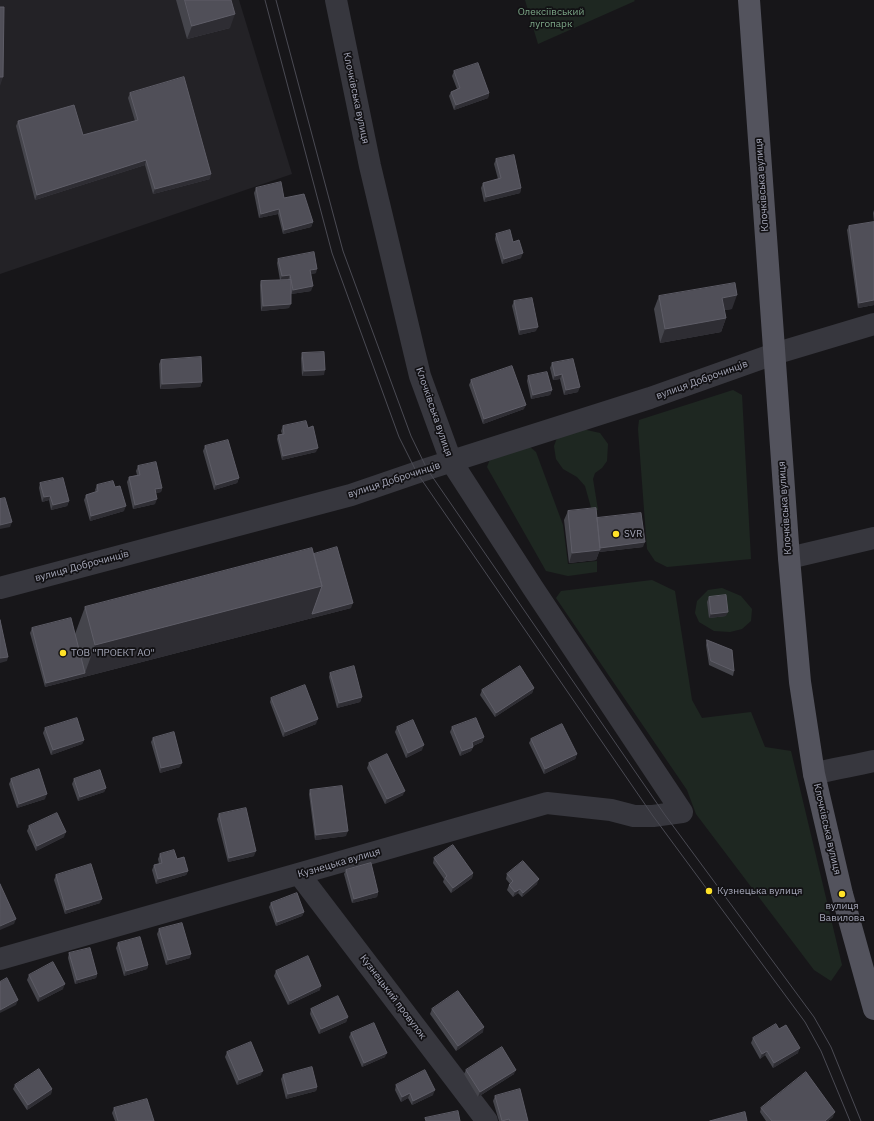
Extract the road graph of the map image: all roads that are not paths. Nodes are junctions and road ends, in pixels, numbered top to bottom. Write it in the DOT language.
graph roads {
  1 [pos="336,0"];
  2 [pos="749,0"];
  3 [pos="874,324"];
  4 [pos="774,354"];
  5 [pos="451,461"];
  6 [pos="874,538"];
  7 [pos="789,558"];
  8 [pos="0,588"];
  9 [pos="874,760"];
  10 [pos="814,774"];
  11 [pos="682,812"];
  12 [pos="299,874"];
  13 [pos="0,959"];
  14 [pos="874,1009"];
  15 [pos="487,1121"];
  1 -- 5 [label="street, Клочківська вулиця"];
  2 -- 4 [label="main road, Клочківська вулиця"];
  3 -- 4 [label="street, вулиця Доброчинців"];
  4 -- 5 [label="street, вулиця Доброчинців"];
  4 -- 7 [label="main road, Клочківська вулиця"];
  5 -- 8 [label="street, вулиця Доброчинців"];
  5 -- 11 [label="street, Клочківська вулиця"];
  6 -- 7 [label="street"];
  7 -- 10 [label="main road, Клочківська вулиця"];
  9 -- 10 [label="street"];
  10 -- 14 [label="main road, Клочківська вулиця"];
  11 -- 12 [label="street, Кузнецька вулиця"];
  12 -- 13 [label="street, Кузнецька вулиця"];
  12 -- 15 [label="street, Кузнецький провулок"];
}
